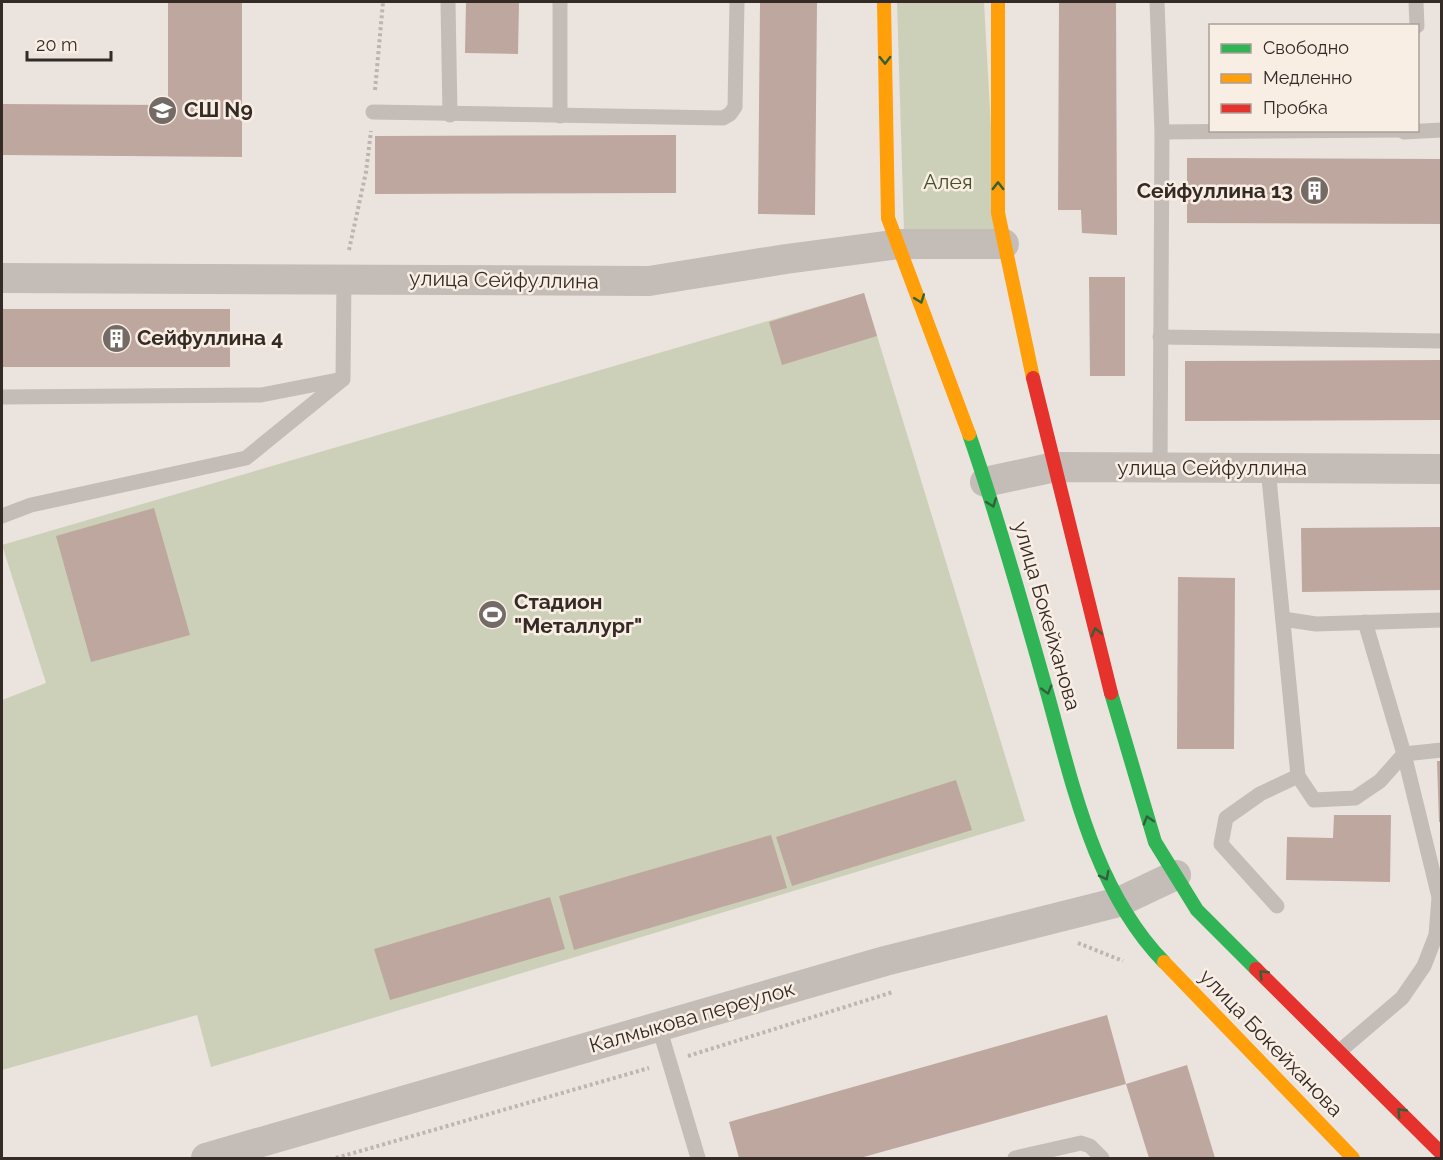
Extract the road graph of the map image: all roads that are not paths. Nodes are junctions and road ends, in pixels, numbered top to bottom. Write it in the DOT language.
graph roads {
  1 [pos="448,2"];
  2 [pos="560,2"];
  3 [pos="736,2"];
  4 [pos="884,2"];
  5 [pos="998,2"];
  6 [pos="1157,2"];
  7 [pos="1416,2"];
  8 [pos="1417,24"];
  9 [pos="373,112"];
  10 [pos="450,115"];
  11 [pos="560,116"];
  12 [pos="1442,130"];
  13 [pos="1419,131"];
  14 [pos="1161,132"];
  15 [pos="1209,132"];
  16 [pos="900,244"];
  17 [pos="1004,244"];
  18 [pos="2,278"];
  19 [pos="344,279"];
  20 [pos="1161,337"];
  21 [pos="1442,341"];
  22 [pos="343,379"];
  23 [pos="2,397"];
  24 [pos="1055,467"];
  25 [pos="1160,468"];
  26 [pos="1268,468"];
  27 [pos="1442,469"];
  28 [pos="985,482"];
  29 [pos="2,516"];
  30 [pos="1283,619"];
  31 [pos="1442,620"];
  32 [pos="1365,622"];
  33 [pos="1442,750"];
  34 [pos="1404,754"];
  35 [pos="1298,776"];
  36 [pos="1176,874"];
  37 [pos="1119,902"];
  38 [pos="1277,906"];
  39 [pos="659,1027"];
  40 [pos="1341,1050"];
  41 [pos="253,1152"];
  42 [pos="1442,1154"];
  43 [pos="206,1158"];
  44 [pos="698,1158"];
  45 [pos="1015,1158"];
  46 [pos="1102,1158"];
  47 [pos="1353,1158"];
  1 -- 10 [label="lane"];
  2 -- 11 [label="lane"];
  3 -- 11 [label="lane"];
  4 -- 16 [label="street, улица Бокейханова, one-way"];
  17 -- 5 [label="street, улица Бокейханова, one-way"];
  6 -- 14 [label="lane"];
  7 -- 8 [label="lane"];
  9 -- 10 [label="lane"];
  10 -- 11 [label="lane"];
  12 -- 13 [label="lane"];
  14 -- 15 [label="lane"];
  14 -- 20 [label="lane"];
  16 -- 17 [label="street, улица Сейфуллина"];
  16 -- 19 [label="street, улица Сейфуллина"];
  16 -- 28 [label="street, улица Бокейханова, one-way"];
  17 -- 24 [label="street, улица Бокейханова"];
  18 -- 19 [label="street, улица Сейфуллина"];
  19 -- 22 [label="lane"];
  20 -- 21 [label="lane"];
  20 -- 25 [label="lane"];
  22 -- 23 [label="lane"];
  22 -- 29 [label="lane"];
  24 -- 25 [label="street, улица Сейфуллина"];
  24 -- 28 [label="street, улица Сейфуллина"];
  36 -- 24 [label="street, улица Бокейханова, one-way"];
  25 -- 26 [label="street, улица Сейфуллина"];
  26 -- 27 [label="street, улица Сейфуллина"];
  26 -- 30 [label="lane"];
  28 -- 37 [label="street, улица Бокейханова, one-way"];
  30 -- 32 [label="lane"];
  30 -- 35 [label="lane"];
  31 -- 32 [label="lane"];
  32 -- 34 [label="lane"];
  33 -- 34 [label="lane"];
  34 -- 35 [label="lane"];
  34 -- 40 [label="lane"];
  35 -- 38 [label="lane"];
  36 -- 37 [label="street, Калмыкова переулок"];
  40 -- 36 [label="street, улица Бокейханова, one-way"];
  37 -- 39 [label="street, Калмыкова переулок"];
  37 -- 47 [label="street, улица Бокейханова"];
  39 -- 41 [label="street, Калмыкова переулок"];
  39 -- 44 [label="lane"];
  42 -- 40 [label="street, улица Бокейханова, one-way"];
  41 -- 43 [label="street, Калмыкова переулок"];
  45 -- 46 [label="lane"];
}
